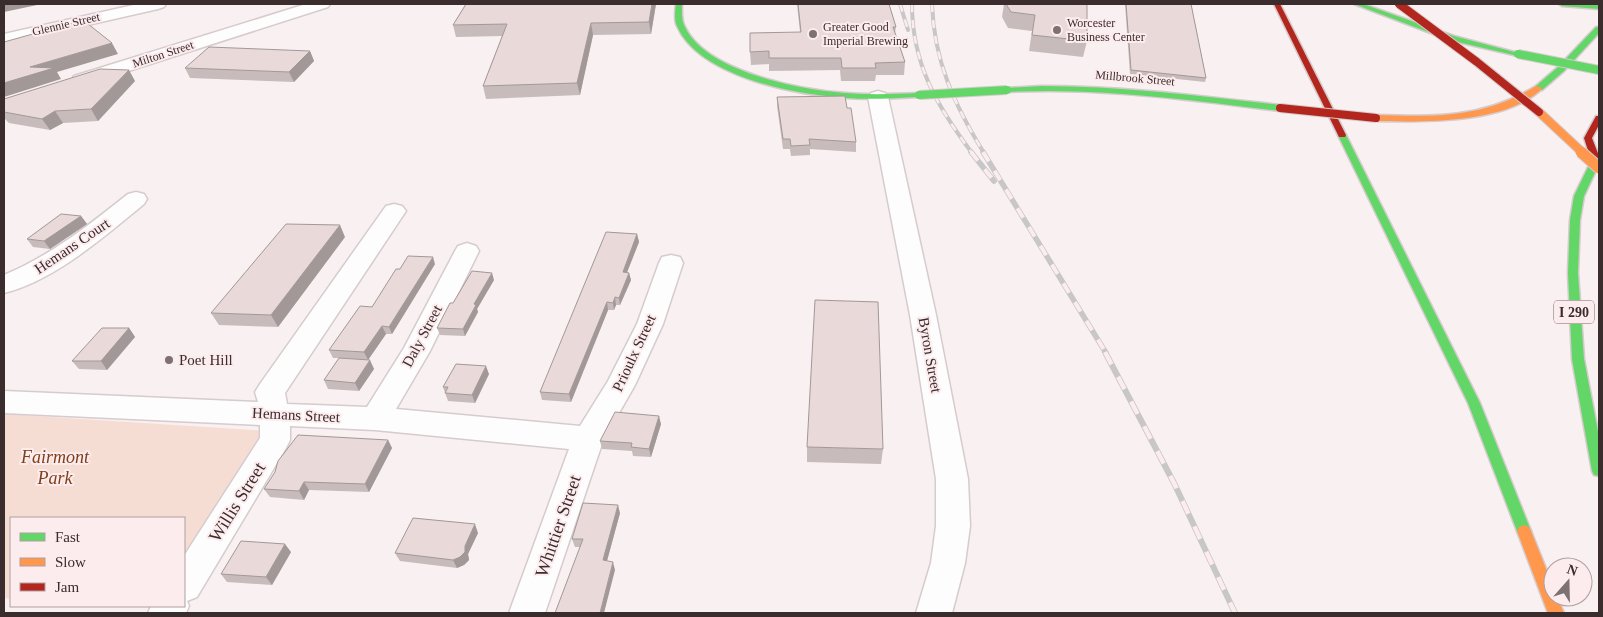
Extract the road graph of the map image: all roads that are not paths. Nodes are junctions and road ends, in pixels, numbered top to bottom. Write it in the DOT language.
graph roads {
  1 [pos="157,4"];
  2 [pos="322,4"];
  3 [pos="679,4"];
  4 [pos="1277,4"];
  5 [pos="1357,4"];
  6 [pos="1399,4"];
  7 [pos="1562,4"];
  8 [pos="1599,7"];
  9 [pos="1599,29"];
  10 [pos="4,39"];
  11 [pos="1599,70"];
  12 [pos="68,84"];
  13 [pos="878,97"];
  14 [pos="1599,118"];
  15 [pos="1598,161"];
  16 [pos="136,199"];
  17 [pos="394,211"];
  18 [pos="467,251"];
  19 [pos="671,263"];
  20 [pos="4,285"];
  21 [pos="4,402"];
  22 [pos="275,414"];
  23 [pos="375,419"];
  24 [pos="588,439"];
  25 [pos="1599,471"];
  26 [pos="185,584"];
  27 [pos="527,613"];
  28 [pos="934,613"];
  29 [pos="1556,613"];
  1 -- 10 [label="street, Glennie Street"];
  2 -- 12 [label="street, Milton Street"];
  3 -- 13 [label="main road, Millbrook Street"];
  4 -- 29 [label="main road"];
  5 -- 11 [label="main road, bridge"];
  6 -- 15 [label="main road, bridge"];
  7 -- 8 [label="main road"];
  9 -- 13 [label="main road, Millbrook Street, bridge"];
  13 -- 28 [label="street, Byron Street"];
  14 -- 15 [label="main road"];
  15 -- 25 [label="main road, I 290"];
  16 -- 20 [label="street, Hemans Court"];
  17 -- 22 [label="street, Willis Street"];
  18 -- 23 [label="street, Daly Street"];
  19 -- 24 [label="street, Prioulx Street"];
  21 -- 22 [label="street, Hemans Street"];
  22 -- 23 [label="street, Hemans Street"];
  22 -- 26 [label="street, Willis Street"];
  23 -- 24 [label="street, Hemans Street"];
  24 -- 27 [label="street, Whittier Street"];
}
